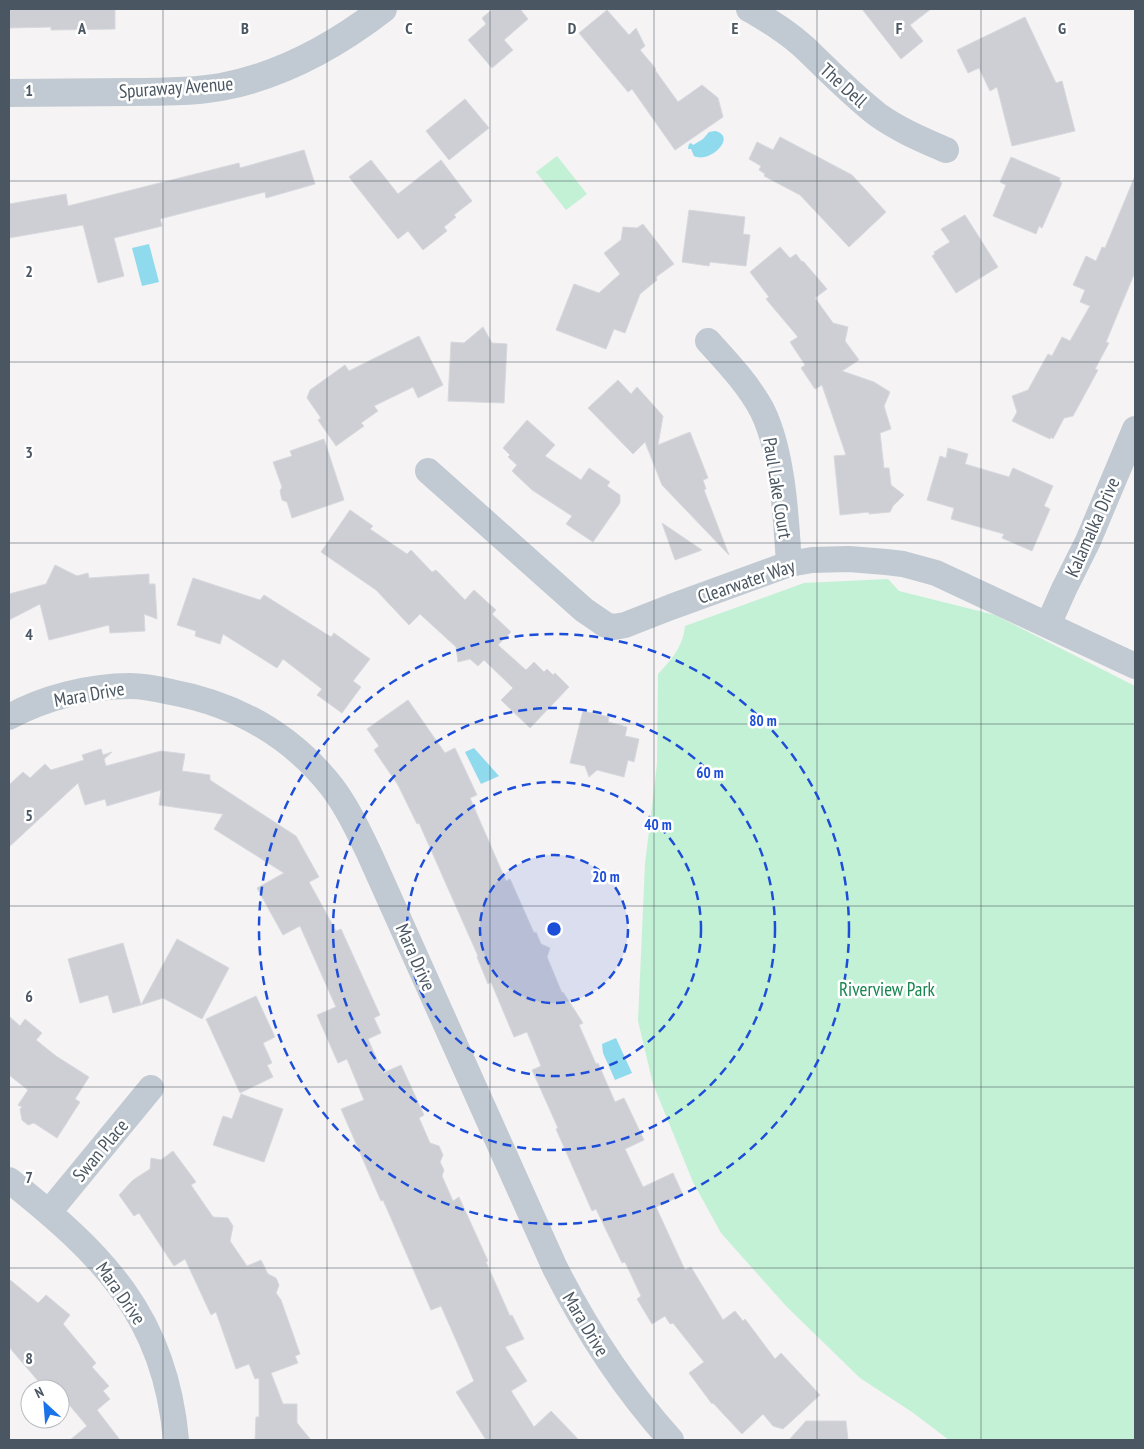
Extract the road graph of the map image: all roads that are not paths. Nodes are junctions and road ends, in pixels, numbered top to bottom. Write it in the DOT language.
graph roads {
  1 [pos="383,9"];
  2 [pos="749,9"];
  3 [pos="9,93"];
  4 [pos="946,150"];
  5 [pos="708,341"];
  6 [pos="1135,429"];
  7 [pos="428,470"];
  8 [pos="789,564"];
  9 [pos="1048,625"];
  10 [pos="1135,666"];
  11 [pos="9,717"];
  12 [pos="151,1088"];
  13 [pos="9,1180"];
  14 [pos="48,1212"];
  15 [pos="176,1440"];
  16 [pos="671,1440"];
  1 -- 3 [label="street, Spuraway Avenue"];
  2 -- 4 [label="street, The Dell"];
  5 -- 8 [label="street, Paul Lake Court"];
  6 -- 9 [label="street, Kalamalka Drive"];
  7 -- 8 [label="street, Clearwater Way"];
  8 -- 9 [label="street, Clearwater Way"];
  9 -- 10 [label="street, Clearwater Way"];
  11 -- 16 [label="street, Mara Drive"];
  12 -- 14 [label="street, Swan Place"];
  13 -- 14 [label="street, Mara Drive"];
  14 -- 15 [label="street, Mara Drive"];
}
